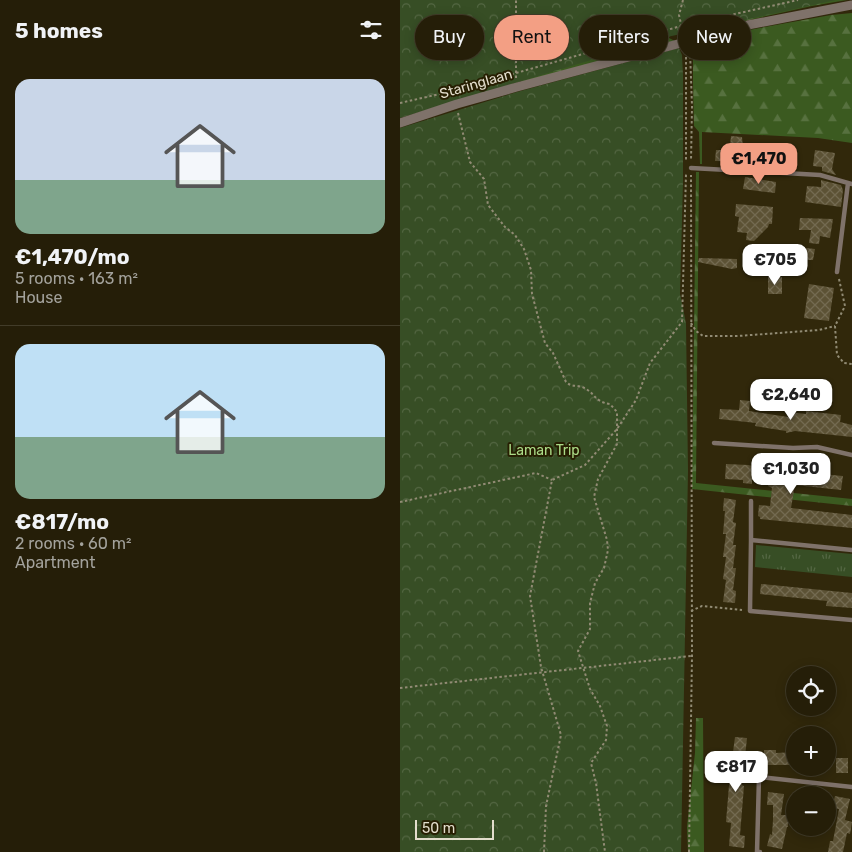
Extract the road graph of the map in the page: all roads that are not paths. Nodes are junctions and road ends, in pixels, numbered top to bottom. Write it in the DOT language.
graph roads {
  1 [pos="852,5"];
  2 [pos="400,122"];
  3 [pos="691,168"];
  4 [pos="850,183"];
  5 [pos="837,272"];
  6 [pos="714,443"];
  7 [pos="852,455"];
  8 [pos="751,501"];
  9 [pos="751,540"];
  10 [pos="852,550"];
  11 [pos="852,620"];
  12 [pos="852,787"];
  13 [pos="758,852"];
  1 -- 2 [label="street, Staringlaan"];
  3 -- 4 [label="lane"];
  4 -- 5 [label="lane"];
  6 -- 7 [label="lane"];
  8 -- 9 [label="lane"];
  9 -- 10 [label="lane"];
  9 -- 11 [label="lane"];
  12 -- 13 [label="lane"];
}
